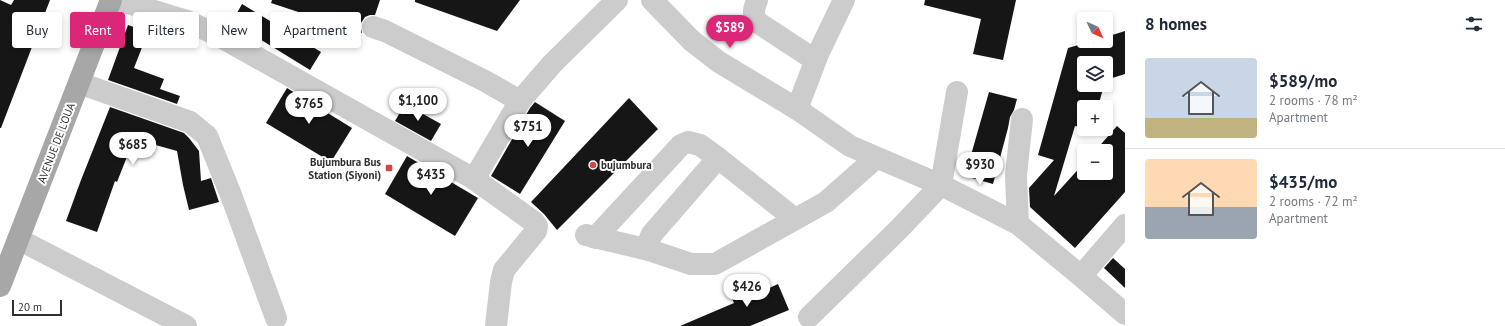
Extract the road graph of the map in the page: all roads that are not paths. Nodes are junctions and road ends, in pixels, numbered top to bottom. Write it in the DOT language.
graph roads {
  1 [pos="111,0"];
  2 [pos="118,0"];
  3 [pos="617,0"];
  4 [pos="652,0"];
  5 [pos="757,0"];
  6 [pos="844,0"];
  7 [pos="372,27"];
  8 [pos="815,60"];
  9 [pos="79,82"];
  10 [pos="957,92"];
  11 [pos="520,101"];
  12 [pos="797,109"];
  13 [pos="1022,119"];
  14 [pos="718,158"];
  15 [pos="876,158"];
  16 [pos="474,179"];
  17 [pos="941,185"];
  18 [pos="795,219"];
  19 [pos="1018,224"];
  20 [pos="1125,225"];
  21 [pos="18,240"];
  22 [pos="649,250"];
  23 [pos="1082,276"];
  24 [pos="0,286"];
  25 [pos="1125,314"];
  26 [pos="809,317"];
  27 [pos="276,318"];
  28 [pos="186,326"];
  29 [pos="496,326"];
  1 -- 9 [label="main road, AVENUE DE L'OUA"];
  2 -- 16 [label="street"];
  3 -- 11 [label="street"];
  4 -- 12 [label="street"];
  5 -- 8 [label="street"];
  6 -- 8 [label="street"];
  7 -- 11 [label="street"];
  8 -- 12 [label="street"];
  9 -- 21 [label="main road, AVENUE DE L'OUA"];
  9 -- 27 [label="street"];
  10 -- 17 [label="street"];
  11 -- 16 [label="street"];
  12 -- 15 [label="street"];
  13 -- 19 [label="street"];
  14 -- 18 [label="street"];
  14 -- 22 [label="street"];
  14 -- 22 [label="street"];
  15 -- 17 [label="street"];
  15 -- 18 [label="street"];
  16 -- 29 [label="street"];
  17 -- 19 [label="street"];
  17 -- 26 [label="street"];
  18 -- 22 [label="street"];
  19 -- 23 [label="street"];
  20 -- 23 [label="street"];
  21 -- 24 [label="main road, AVENUE DE L'OUA"];
  21 -- 28 [label="street"];
  23 -- 25 [label="street"];
}
